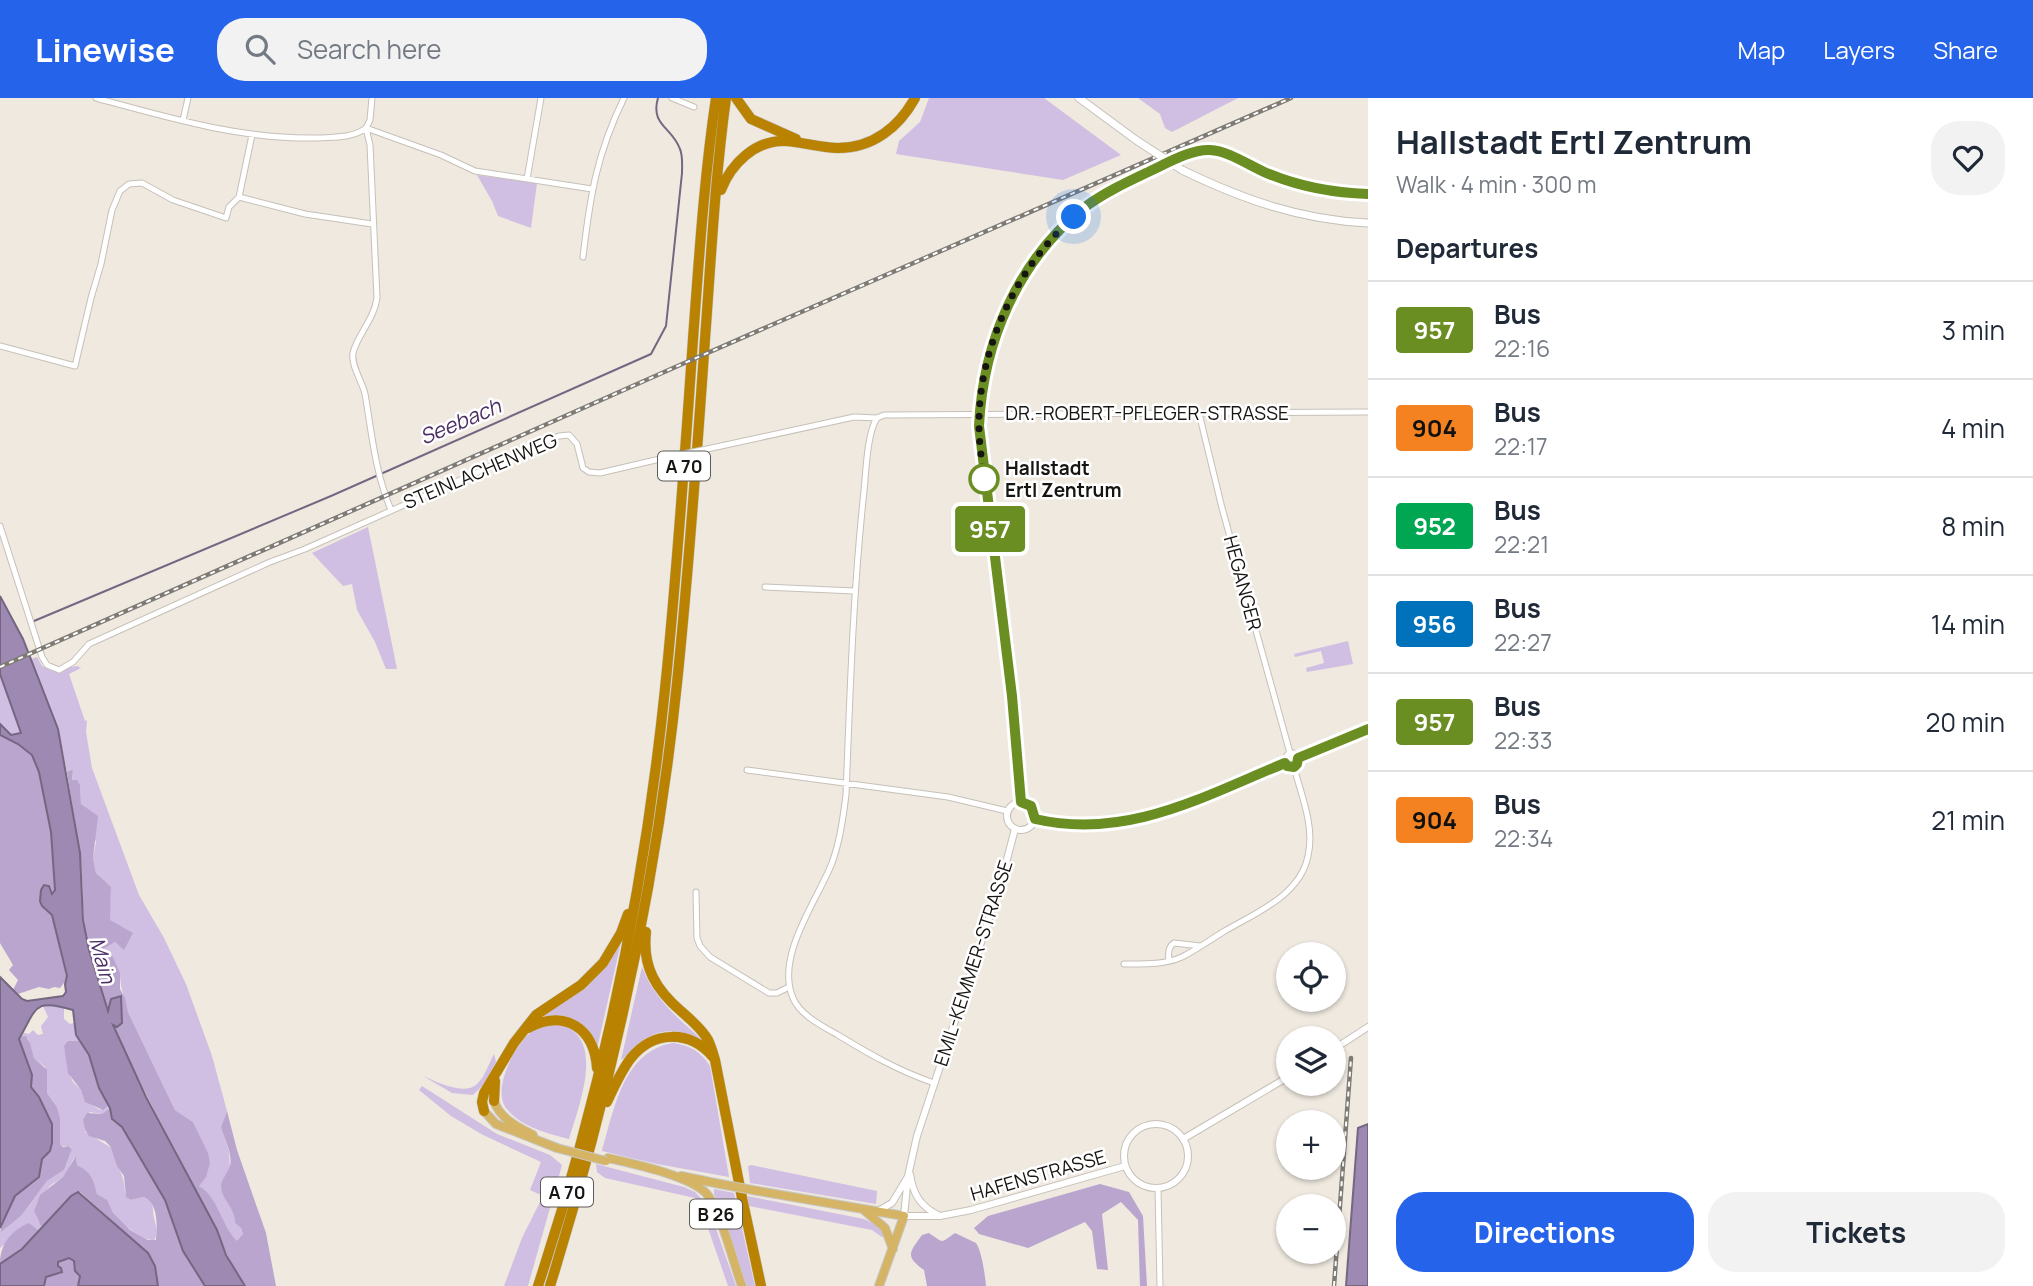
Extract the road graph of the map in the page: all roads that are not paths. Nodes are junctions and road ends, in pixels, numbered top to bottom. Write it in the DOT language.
graph roads {
  1 [pos="96,98"];
  2 [pos="188,98"];
  3 [pos="372,98"];
  4 [pos="541,98"];
  5 [pos="624,98"];
  6 [pos="672,98"];
  7 [pos="716,98"];
  8 [pos="726,98"];
  9 [pos="736,98"];
  10 [pos="915,98"];
  11 [pos="1079,98"];
  12 [pos="694,107"];
  13 [pos="183,120"];
  14 [pos="366,128"];
  15 [pos="252,135"];
  16 [pos="806,143"];
  17 [pos="527,179"];
  18 [pos="592,189"];
  19 [pos="1368,194"];
  20 [pos="239,197"];
  21 [pos="716,204"];
  22 [pos="1368,223"];
  23 [pos="372,224"];
  24 [pos="583,257"];
  25 [pos="0,346"];
  26 [pos="1368,412"];
  27 [pos="979,413"];
  28 [pos="1199,413"];
  29 [pos="877,418"];
  30 [pos="569,435"];
  31 [pos="391,510"];
  32 [pos="0,527"];
  33 [pos="765,587"];
  34 [pos="854,591"];
  35 [pos="1368,730"];
  36 [pos="1290,753"];
  37 [pos="1298,758"];
  38 [pos="1285,763"];
  39 [pos="1294,767"];
  40 [pos="747,770"];
  41 [pos="847,782"];
  42 [pos="1021,802"];
  43 [pos="1007,811"];
  44 [pos="1035,819"];
  45 [pos="1014,829"];
  46 [pos="642,890"];
  47 [pos="696,892"];
  48 [pos="1200,946"];
  49 [pos="1169,961"];
  50 [pos="1124,964"];
  51 [pos="789,987"];
  52 [pos="1368,1027"];
  53 [pos="524,1030"];
  54 [pos="1346,1041"];
  55 [pos="715,1060"];
  56 [pos="497,1074"];
  57 [pos="598,1078"];
  58 [pos="934,1083"];
  59 [pos="1276,1084"];
  60 [pos="494,1101"];
  61 [pos="484,1111"];
  62 [pos="599,1117"];
  63 [pos="1183,1139"];
  64 [pos="558,1146"];
  65 [pos="1125,1166"];
  66 [pos="910,1168"];
  67 [pos="658,1171"];
  68 [pos="908,1176"];
  69 [pos="1158,1188"];
  70 [pos="862,1209"];
  71 [pos="876,1212"];
  72 [pos="904,1216"];
  73 [pos="940,1216"];
  74 [pos="893,1250"];
  75 [pos="538,1286"];
  76 [pos="550,1286"];
  77 [pos="742,1286"];
  78 [pos="761,1286"];
  79 [pos="879,1286"];
  80 [pos="1160,1286"];
  1 -- 13 [label="street"];
  2 -- 13 [label="street"];
  3 -- 14 [label="street"];
  4 -- 17 [label="street"];
  5 -- 18 [label="street"];
  6 -- 12 [label="street"];
  7 -- 46 [label="highway, A 70"];
  8 -- 21 [label="highway, A 70"];
  9 -- 16 [label="highway"];
  10 -- 16 [label="highway"];
  11 -- 22 [label="main road, bridge"];
  13 -- 15 [label="street"];
  14 -- 15 [label="street"];
  14 -- 17 [label="street"];
  14 -- 23 [label="street"];
  15 -- 20 [label="street"];
  16 -- 21 [label="highway"];
  17 -- 18 [label="street"];
  18 -- 24 [label="street"];
  19 -- 27 [label="street"];
  20 -- 23 [label="street"];
  20 -- 25 [label="street"];
  21 -- 46 [label="highway, A 70"];
  23 -- 31 [label="street"];
  26 -- 28 [label="street, DR.-ROBERT-PFLEGER-STRASSE"];
  27 -- 28 [label="street, DR.-ROBERT-PFLEGER-STRASSE"];
  27 -- 29 [label="street, DR.-ROBERT-PFLEGER-STRASSE"];
  27 -- 42 [label="street"];
  28 -- 36 [label="street, HEGANGER"];
  29 -- 30 [label="street, DR.-ROBERT-PFLEGER-STRASSE, bridge"];
  29 -- 34 [label="street"];
  30 -- 31 [label="street, STEINLACHENWEG"];
  31 -- 32 [label="street, STEINLACHENWEG"];
  33 -- 34 [label="street"];
  34 -- 41 [label="street"];
  35 -- 37 [label="street"];
  36 -- 37 [label="street"];
  36 -- 38 [label="street"];
  37 -- 39 [label="street"];
  38 -- 39 [label="street"];
  38 -- 44 [label="street"];
  39 -- 48 [label="street"];
  40 -- 41 [label="street"];
  41 -- 43 [label="street"];
  41 -- 51 [label="street"];
  42 -- 43 [label="street"];
  42 -- 44 [label="street"];
  43 -- 45 [label="street"];
  44 -- 45 [label="street"];
  45 -- 58 [label="street, EMIL-KEMMER-STRASSE"];
  46 -- 53 [label="highway"];
  46 -- 55 [label="highway"];
  46 -- 57 [label="highway, A 70"];
  46 -- 62 [label="highway, A 70"];
  47 -- 51 [label="street"];
  48 -- 49 [label="street"];
  48 -- 49 [label="street"];
  49 -- 50 [label="street"];
  51 -- 58 [label="street"];
  52 -- 54 [label="street"];
  53 -- 56 [label="highway"];
  53 -- 57 [label="highway"];
  55 -- 62 [label="highway"];
  55 -- 78 [label="highway"];
  56 -- 60 [label="highway"];
  56 -- 61 [label="highway"];
  57 -- 75 [label="highway, A 70"];
  58 -- 66 [label="street, EMIL-KEMMER-STRASSE"];
  59 -- 63 [label="street"];
  60 -- 64 [label="main road, B 26"];
  61 -- 64 [label="main road, B 26"];
  62 -- 76 [label="highway, A 70"];
  63 -- 65 [label="street"];
  63 -- 69 [label="street"];
  64 -- 67 [label="main road, B 26, bridge"];
  65 -- 69 [label="street"];
  65 -- 73 [label="street, HAFENSTRASSE"];
  66 -- 68 [label="street, EMIL-KEMMER-STRASSE"];
  66 -- 73 [label="street"];
  67 -- 70 [label="main road, B 26, bridge"];
  67 -- 77 [label="main road, B 26"];
  68 -- 71 [label="street"];
  68 -- 72 [label="street"];
  69 -- 80 [label="street"];
  70 -- 71 [label="main road, B 26"];
  70 -- 74 [label="main road"];
  71 -- 72 [label="main road, B 26"];
  72 -- 73 [label="street, HAFENSTRASSE"];
  72 -- 74 [label="main road"];
  74 -- 79 [label="main road"];
}
